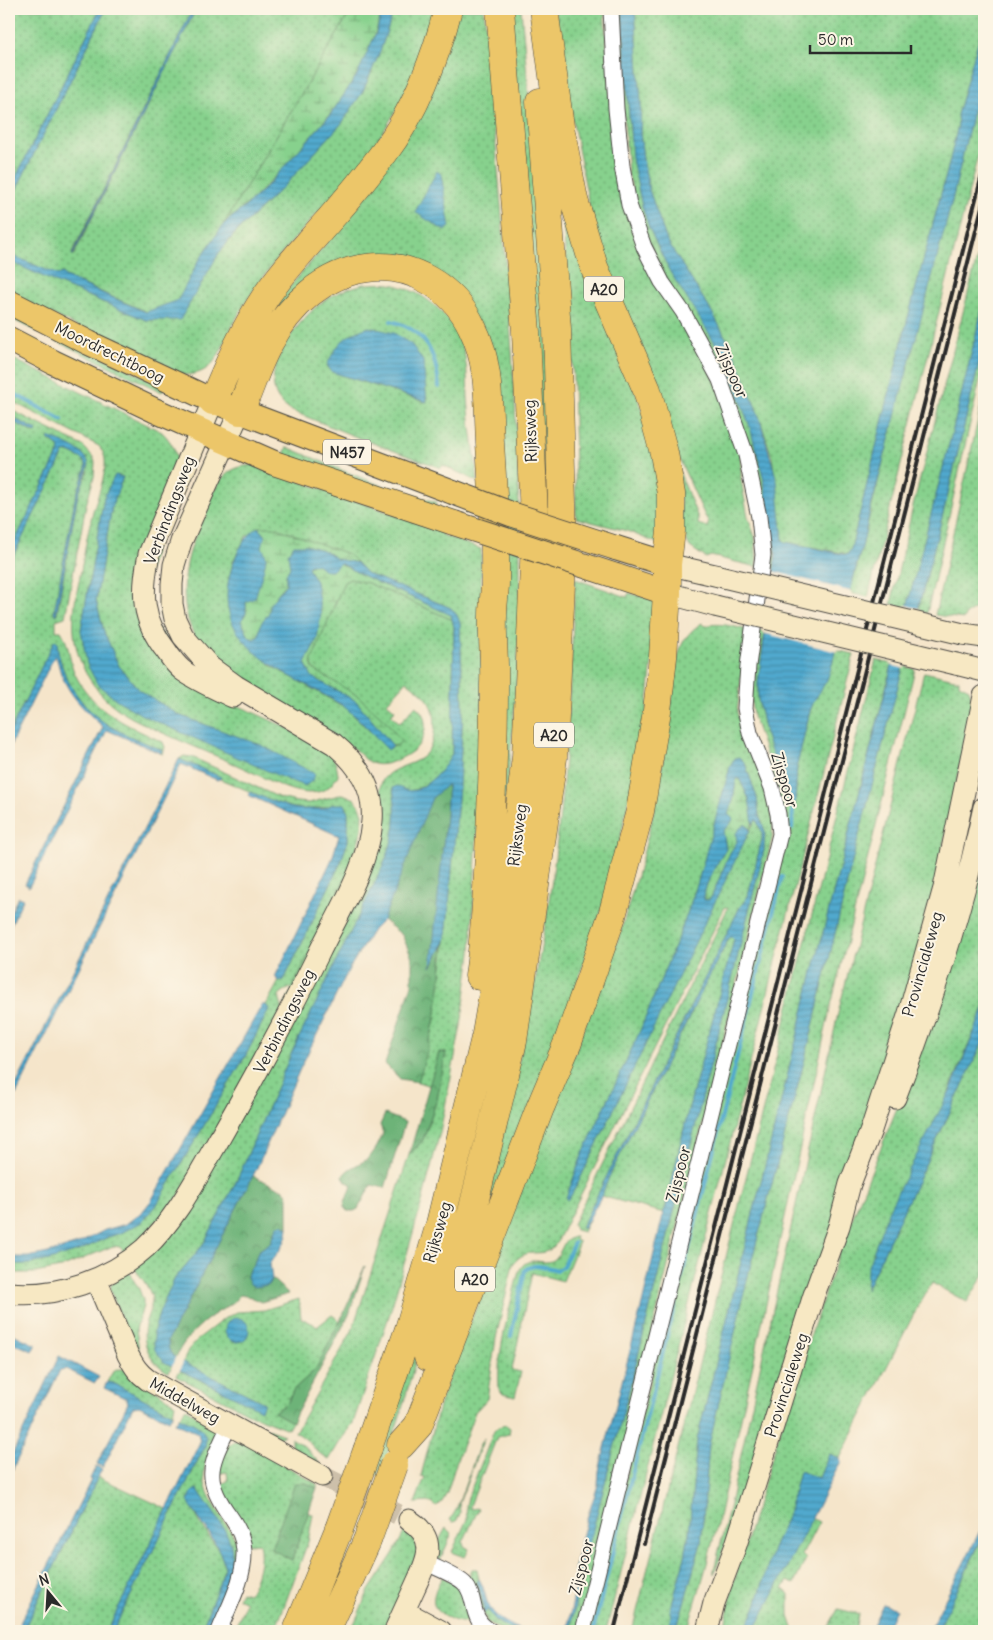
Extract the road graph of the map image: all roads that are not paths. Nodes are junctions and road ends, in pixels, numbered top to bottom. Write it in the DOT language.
graph roads {
  1 [pos="448,9"];
  2 [pos="500,9"];
  3 [pos="532,9"];
  4 [pos="544,9"];
  5 [pos="611,9"];
  6 [pos="9,302"];
  7 [pos="9,339"];
  8 [pos="213,401"];
  9 [pos="240,411"];
  10 [pos="200,431"];
  11 [pos="226,442"];
  12 [pos="666,564"];
  13 [pos="667,593"];
  14 [pos="974,636"];
  15 [pos="984,671"];
  16 [pos="984,696"];
  17 [pos="320,735"];
  18 [pos="984,807"];
  19 [pos="460,1145"];
  20 [pos="839,1226"];
  21 [pos="96,1279"];
  22 [pos="9,1293"];
  23 [pos="230,1424"];
  24 [pos="397,1455"];
  25 [pos="322,1476"];
  26 [pos="409,1520"];
  27 [pos="736,1544"];
  28 [pos="426,1563"];
  29 [pos="400,1625"];
  30 [pos="219,1631"];
  31 [pos="297,1631"];
  32 [pos="326,1631"];
  33 [pos="441,1631"];
  34 [pos="491,1631"];
  35 [pos="583,1631"];
  36 [pos="708,1631"];
  37 [pos="719,1631"];
  1 -- 8 [label="highway"];
  2 -- 19 [label="highway, Rijksweg / A20"];
  3 -- 24 [label="highway, Rijksweg / A20"];
  4 -- 12 [label="highway, A20"];
  5 -- 35 [label="street, Zijspoor"];
  6 -- 8 [label="main road, Moordrechtboog / N457"];
  7 -- 10 [label="main road, Moordrechtboog / N457"];
  8 -- 9 [label="main road, N457"];
  8 -- 10 [label="street, Verbindingsweg"];
  9 -- 11 [label="street, Verbindingsweg"];
  9 -- 12 [label="main road, N457, bridge"];
  9 -- 19 [label="highway, A20"];
  10 -- 11 [label="main road, N457"];
  10 -- 17 [label="street, Verbindingsweg"];
  11 -- 13 [label="main road, N457, bridge"];
  11 -- 17 [label="street, Verbindingsweg"];
  12 -- 13 [label="highway"];
  12 -- 14 [label="street, N457, bridge"];
  13 -- 15 [label="street, N457, bridge"];
  13 -- 24 [label="highway, A20"];
  16 -- 20 [label="street, Provincialeweg"];
  17 -- 21 [label="street, Verbindingsweg"];
  18 -- 20 [label="street, Provincialeweg"];
  19 -- 31 [label="highway, Rijksweg / A20, bridge"];
  20 -- 27 [label="street, Provincialeweg"];
  21 -- 22 [label="street"];
  21 -- 23 [label="street, Middelweg"];
  23 -- 25 [label="street, Middelweg"];
  23 -- 30 [label="street"];
  24 -- 32 [label="highway, Rijksweg / A20, bridge"];
  26 -- 28 [label="street"];
  27 -- 36 [label="street, Provincialeweg"];
  27 -- 37 [label="street, Provincialeweg"];
  28 -- 29 [label="street"];
  28 -- 34 [label="street"];
  29 -- 33 [label="street"];
}
